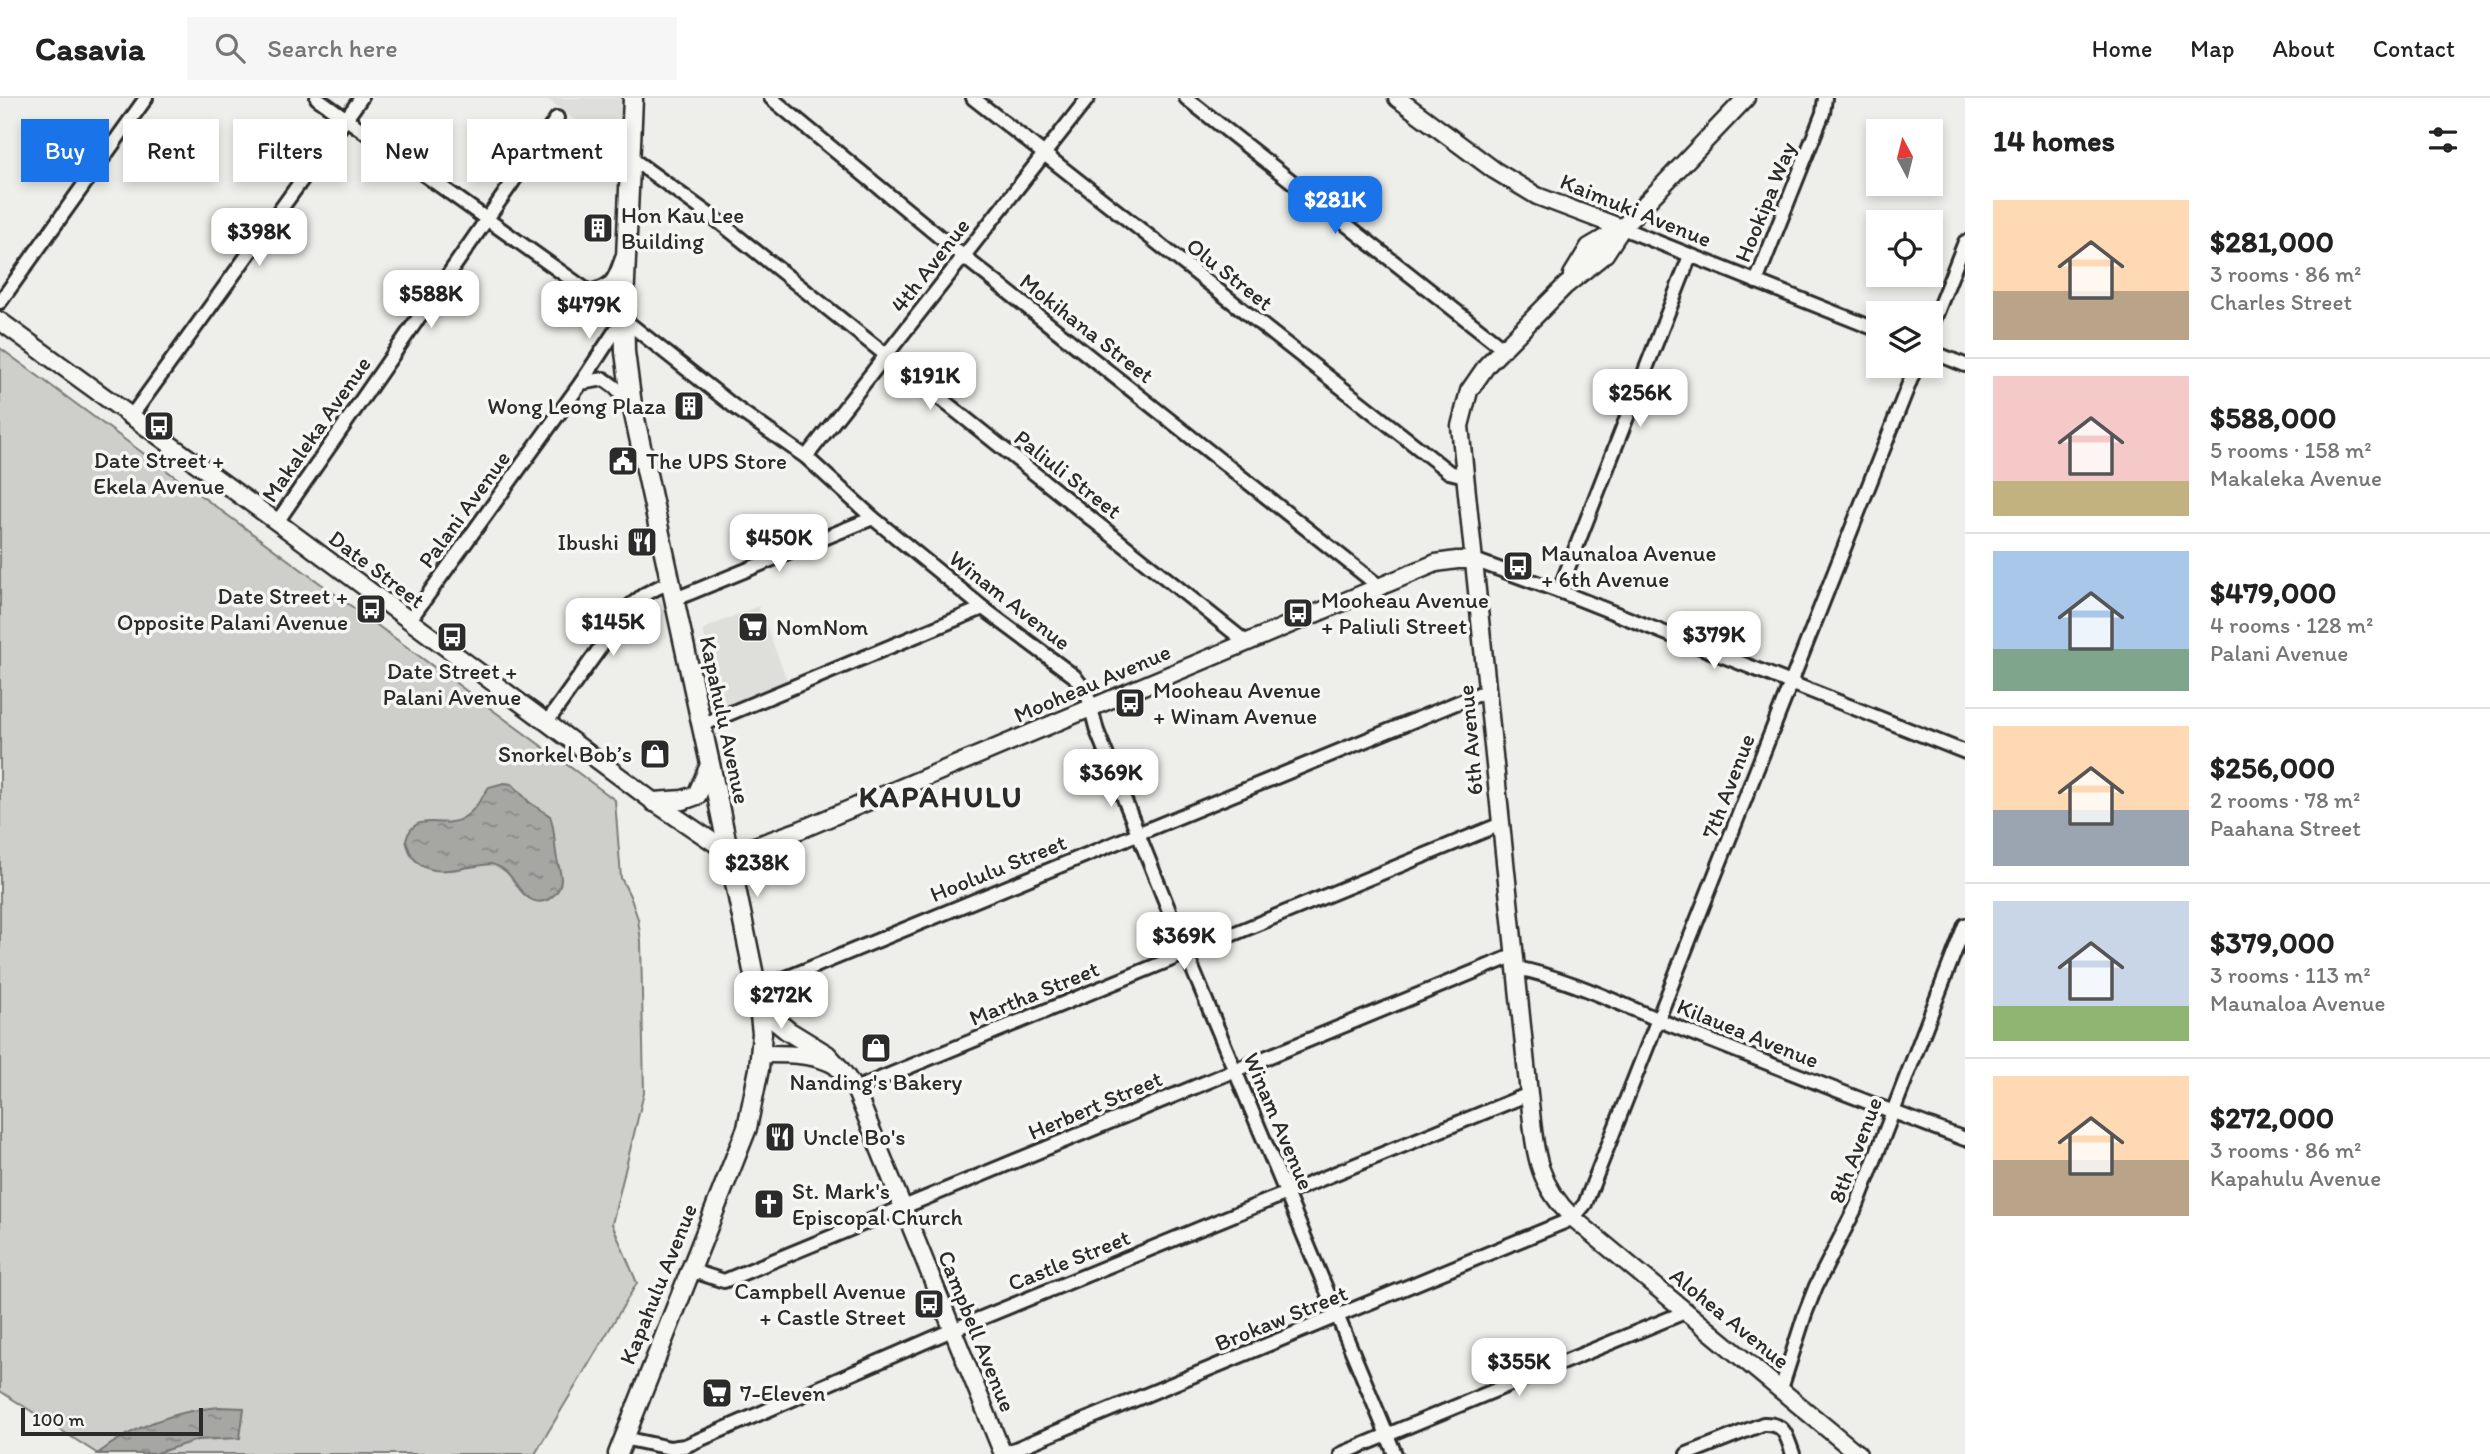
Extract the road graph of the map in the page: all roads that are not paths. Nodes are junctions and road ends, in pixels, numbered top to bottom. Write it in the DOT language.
graph roads {
  1 [pos="146,98"];
  2 [pos="317,98"];
  3 [pos="361,98"];
  4 [pos="633,98"];
  5 [pos="771,98"];
  6 [pos="973,98"];
  7 [pos="1088,98"];
  8 [pos="1186,98"];
  9 [pos="1397,98"];
  10 [pos="1746,98"];
  11 [pos="1825,98"];
  12 [pos="557,117"];
  13 [pos="345,118"];
  14 [pos="1042,154"];
  15 [pos="631,158"];
  16 [pos="1582,213"];
  17 [pos="487,219"];
  18 [pos="1622,228"];
  19 [pos="627,242"];
  20 [pos="1965,243"];
  21 [pos="1589,247"];
  22 [pos="1690,256"];
  23 [pos="964,257"];
  24 [pos="1756,282"];
  25 [pos="1565,286"];
  26 [pos="589,292"];
  27 [pos="1942,301"];
  28 [pos="0,302"];
  29 [pos="624,318"];
  30 [pos="0,321"];
  31 [pos="1866,325"];
  32 [pos="1504,348"];
  33 [pos="885,356"];
  34 [pos="1943,356"];
  35 [pos="1965,365"];
  36 [pos="1911,378"];
  37 [pos="581,383"];
  38 [pos="632,405"];
  39 [pos="130,418"];
  40 [pos="806,457"];
  41 [pos="1465,475"];
  42 [pos="873,517"];
  43 [pos="277,522"];
  44 [pos="1474,561"];
  45 [pos="1380,587"];
  46 [pos="671,591"];
  47 [pos="1559,591"];
  48 [pos="983,608"];
  49 [pos="409,621"];
  50 [pos="1247,643"];
  51 [pos="1790,684"];
  52 [pos="1488,690"];
  53 [pos="1091,708"];
  54 [pos="547,722"];
  55 [pos="702,725"];
  56 [pos="1965,752"];
  57 [pos="710,765"];
  58 [pos="654,802"];
  59 [pos="1501,824"];
  60 [pos="1139,833"];
  61 [pos="727,852"];
  62 [pos="1965,925"];
  63 [pos="1185,953"];
  64 [pos="1515,961"];
  65 [pos="757,990"];
  66 [pos="760,1008"];
  67 [pos="1658,1019"];
  68 [pos="761,1054"];
  69 [pos="839,1068"];
  70 [pos="1235,1071"];
  71 [pos="855,1089"];
  72 [pos="1529,1094"];
  73 [pos="1893,1112"];
  74 [pos="1965,1139"];
  75 [pos="1286,1194"];
  76 [pos="903,1208"];
  77 [pos="1573,1217"];
  78 [pos="690,1270"];
  79 [pos="1685,1312"];
  80 [pos="1338,1317"];
  81 [pos="952,1330"];
  82 [pos="1781,1389"];
  83 [pos="1387,1435"];
  84 [pos="621,1446"];
  85 [pos="1003,1454"];
  86 [pos="1341,1454"];
  87 [pos="1395,1454"];
  88 [pos="1687,1454"];
  89 [pos="1793,1454"];
  90 [pos="1858,1454"];
  1 -- 28 [label="street"];
  2 -- 13 [label="street, Winam Avenue"];
  3 -- 13 [label="street"];
  4 -- 15 [label="main road, Kapahulu Avenue"];
  5 -- 23 [label="street, Mokihana Street"];
  6 -- 14 [label="street, Olu Street"];
  7 -- 14 [label="street, 4th Avenue"];
  8 -- 32 [label="street"];
  9 -- 16 [label="street, Kaimuki Avenue"];
  10 -- 18 [label="street, 6th Avenue"];
  11 -- 24 [label="street, Hookipa Way"];
  12 -- 17 [label="street, Makaleka Avenue"];
  13 -- 17 [label="street, Winam Avenue"];
  13 -- 39 [label="street"];
  14 -- 23 [label="street, 4th Avenue"];
  14 -- 41 [label="street, Olu Street"];
  15 -- 19 [label="main road, Kapahulu Avenue"];
  15 -- 33 [label="street, Paliuli Street"];
  16 -- 18 [label="street, Kaimuki Avenue"];
  16 -- 21 [label="street"];
  17 -- 26 [label="street, Winam Avenue"];
  17 -- 43 [label="street, Makaleka Avenue"];
  18 -- 21 [label="street, 6th Avenue"];
  18 -- 22 [label="street, Kaimuki Avenue"];
  18 -- 25 [label="street, 6th Avenue"];
  19 -- 26 [label="street"];
  19 -- 29 [label="main road, Kapahulu Avenue"];
  20 -- 27 [label="street"];
  21 -- 25 [label="street, 6th Avenue"];
  22 -- 24 [label="street, Kaimuki Avenue"];
  22 -- 47 [label="street"];
  23 -- 33 [label="street, 4th Avenue"];
  23 -- 45 [label="street, Mokihana Street"];
  24 -- 31 [label="street, Kaimuki Avenue"];
  25 -- 32 [label="street, 6th Avenue"];
  26 -- 29 [label="street, Winam Avenue"];
  29 -- 37 [label="street, Palani Avenue"];
  29 -- 38 [label="main road, Kapahulu Avenue"];
  29 -- 40 [label="street, Winam Avenue"];
  30 -- 39 [label="street, Date Street"];
  32 -- 41 [label="street, 6th Avenue"];
  33 -- 40 [label="street, 4th Avenue"];
  33 -- 50 [label="street, Paliuli Street"];
  34 -- 35 [label="street"];
  36 -- 51 [label="street, 7th Avenue"];
  37 -- 38 [label="street"];
  37 -- 49 [label="street, Palani Avenue"];
  38 -- 46 [label="main road, Kapahulu Avenue"];
  39 -- 43 [label="street, Date Street"];
  40 -- 42 [label="street, Winam Avenue"];
  41 -- 44 [label="street, 6th Avenue"];
  42 -- 46 [label="street"];
  42 -- 48 [label="street, Winam Avenue"];
  43 -- 49 [label="street, Date Street"];
  44 -- 45 [label="street, Mooheau Avenue"];
  44 -- 47 [label="street"];
  44 -- 52 [label="street, 6th Avenue"];
  45 -- 50 [label="street, Mooheau Avenue"];
  46 -- 54 [label="street"];
  46 -- 55 [label="main road, Kapahulu Avenue"];
  47 -- 51 [label="street"];
  48 -- 53 [label="street, Winam Avenue"];
  48 -- 55 [label="street"];
  49 -- 54 [label="street, Date Street"];
  50 -- 53 [label="street, Mooheau Avenue"];
  51 -- 56 [label="street"];
  51 -- 67 [label="street, 7th Avenue"];
  52 -- 59 [label="street, 6th Avenue"];
  52 -- 60 [label="street, Hoolulu Street"];
  53 -- 60 [label="street, Winam Avenue"];
  53 -- 61 [label="street, Mooheau Avenue"];
  54 -- 58 [label="street, Date Street"];
  55 -- 57 [label="main road, Kapahulu Avenue"];
  57 -- 58 [label="main road"];
  57 -- 61 [label="main road, Kapahulu Avenue"];
  58 -- 61 [label="street, Date Street"];
  59 -- 63 [label="street, Martha Street"];
  59 -- 64 [label="street, 6th Avenue"];
  60 -- 63 [label="street, Winam Avenue"];
  60 -- 65 [label="street, Hoolulu Street"];
  61 -- 65 [label="main road, Kapahulu Avenue"];
  62 -- 73 [label="street, 8th Avenue"];
  63 -- 70 [label="street, Winam Avenue"];
  63 -- 71 [label="street, Martha Street"];
  64 -- 67 [label="street, Kilauea Avenue"];
  64 -- 70 [label="street, Herbert Street"];
  64 -- 72 [label="street, 6th Avenue"];
  65 -- 66 [label="main road, Kapahulu Avenue"];
  66 -- 68 [label="main road, Kapahulu Avenue"];
  66 -- 69 [label="main road"];
  67 -- 73 [label="street, Kilauea Avenue"];
  67 -- 77 [label="street, 7th Avenue"];
  68 -- 69 [label="street"];
  68 -- 78 [label="main road, Kapahulu Avenue"];
  69 -- 71 [label="street, Campbell Avenue"];
  70 -- 75 [label="street, Winam Avenue"];
  70 -- 76 [label="street, Herbert Street"];
  71 -- 76 [label="street, Campbell Avenue"];
  72 -- 75 [label="street, Castle Street"];
  72 -- 77 [label="street, 6th Avenue"];
  73 -- 74 [label="street, Kilauea Avenue"];
  73 -- 82 [label="street, 8th Avenue"];
  75 -- 80 [label="street, Winam Avenue"];
  75 -- 81 [label="street, Castle Street"];
  76 -- 78 [label="street, Herbert Street"];
  76 -- 81 [label="street, Campbell Avenue"];
  77 -- 79 [label="street, Alohea Avenue"];
  77 -- 80 [label="street, Brokaw Street"];
  78 -- 84 [label="main road, Kapahulu Avenue"];
  79 -- 82 [label="street, Alohea Avenue"];
  79 -- 83 [label="street"];
  80 -- 83 [label="street, Winam Avenue"];
  80 -- 85 [label="street, Brokaw Street"];
  81 -- 84 [label="street, Castle Street"];
  81 -- 85 [label="street, Campbell Avenue"];
  82 -- 90 [label="street, Alohea Avenue"];
  83 -- 86 [label="street"];
  83 -- 87 [label="street, Winam Avenue"];
  88 -- 89 [label="street"];
}
